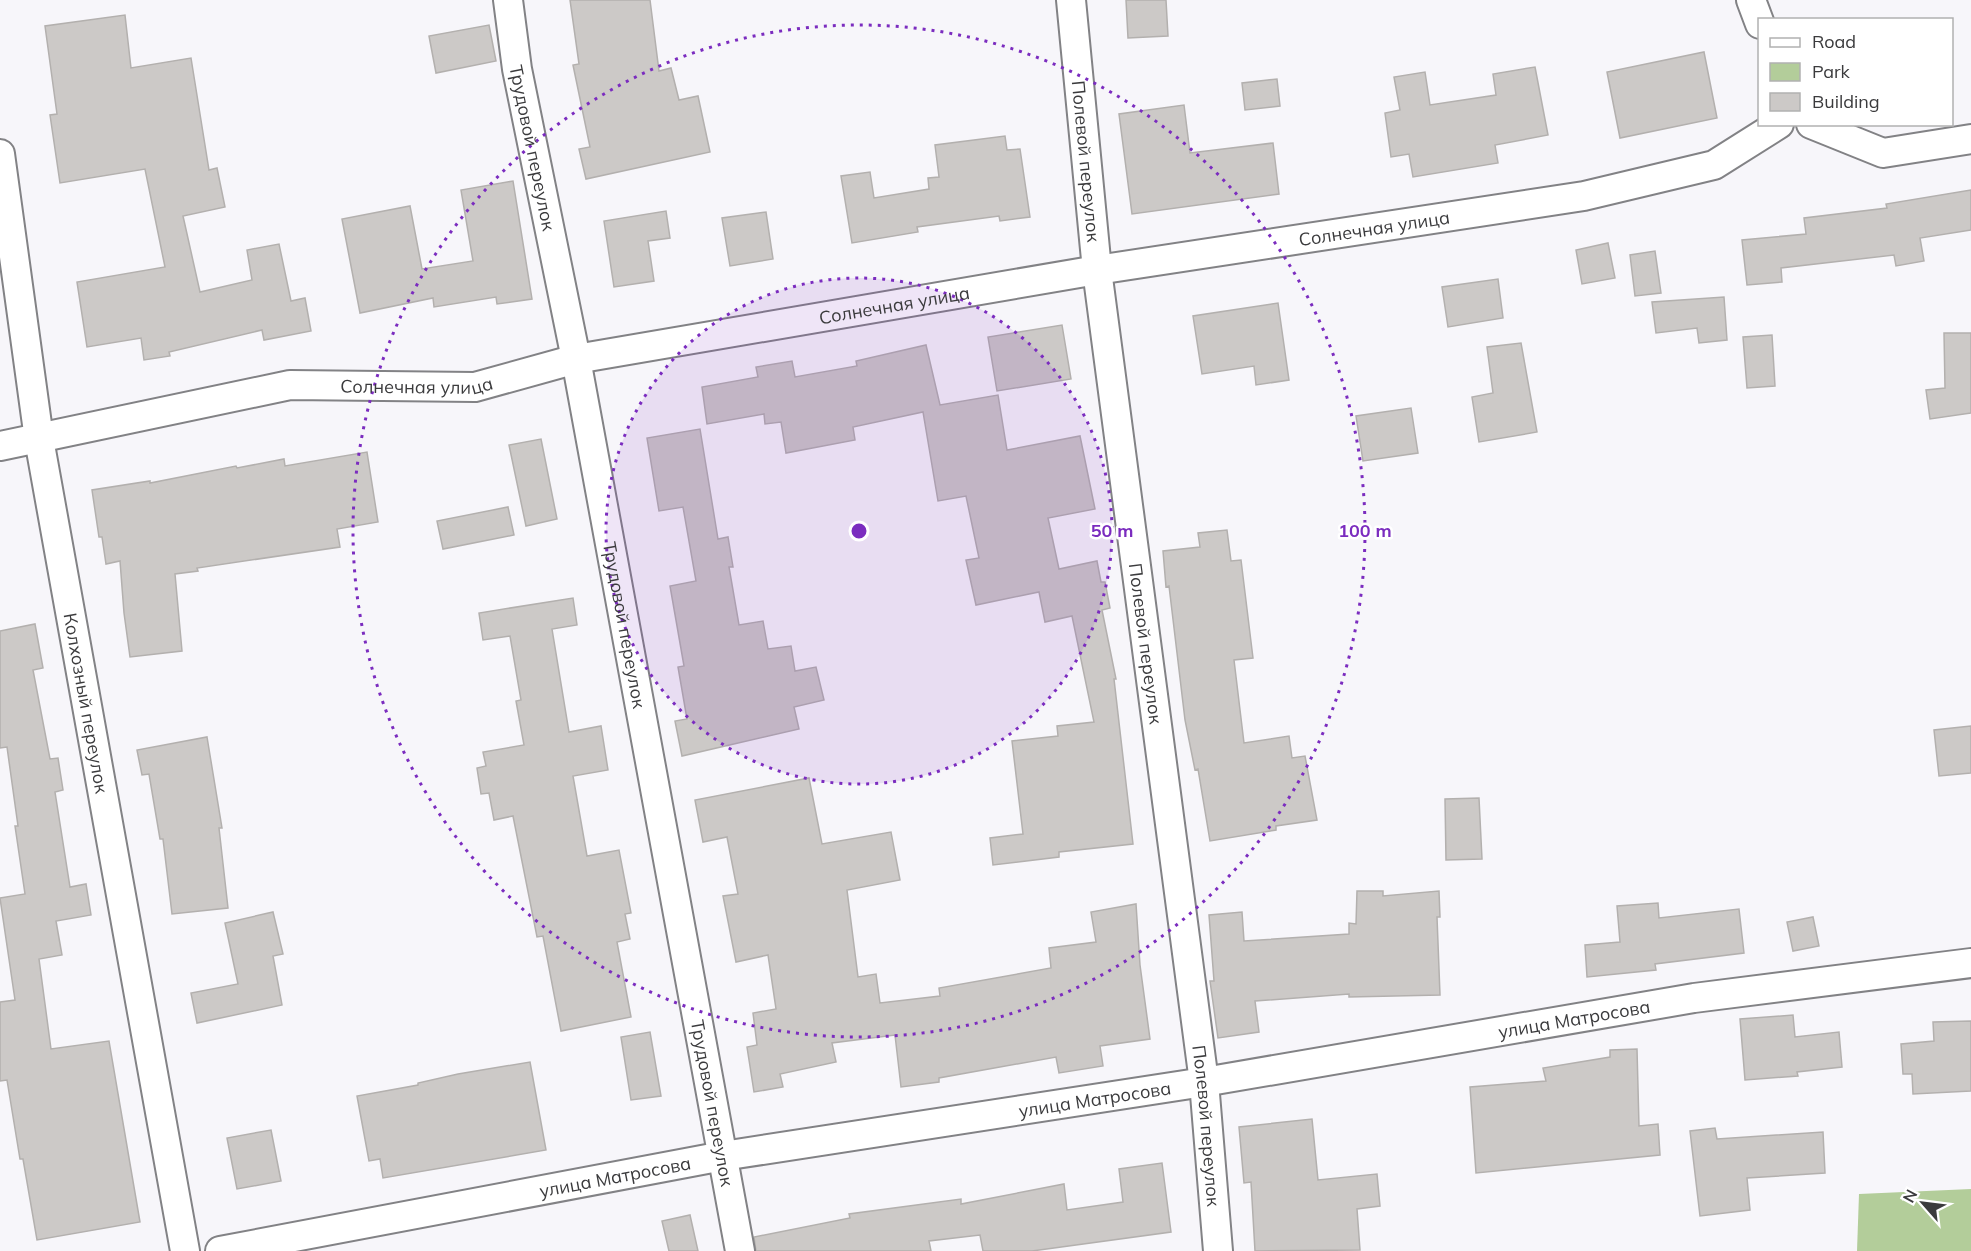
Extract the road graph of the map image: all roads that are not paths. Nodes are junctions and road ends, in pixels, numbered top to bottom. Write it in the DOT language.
graph roads {
  1 [pos="508,0"];
  2 [pos="1071,0"];
  3 [pos="1751,0"];
  4 [pos="1758,19"];
  5 [pos="1776,126"];
  6 [pos="1816,126"];
  7 [pos="1971,139"];
  8 [pos="0,154"];
  9 [pos="1097,270"];
  10 [pos="576,358"];
  11 [pos="39,439"];
  12 [pos="0,446"];
  13 [pos="1971,963"];
  14 [pos="1204,1082"];
  15 [pos="723,1156"];
  16 [pos="184,1251"];
  17 [pos="220,1251"];
  18 [pos="740,1251"];
  19 [pos="1218,1251"];
  1 -- 10 [label="street, Трудовой переулок"];
  2 -- 9 [label="street, Полевой переулок"];
  3 -- 4 [label="street"];
  5 -- 9 [label="street, Солнечная улица"];
  6 -- 7 [label="street"];
  8 -- 11 [label="street, Колхозный переулок"];
  9 -- 10 [label="street, Солнечная улица"];
  9 -- 14 [label="street, Полевой переулок"];
  10 -- 11 [label="street, Солнечная улица"];
  10 -- 15 [label="street, Трудовой переулок"];
  11 -- 12 [label="street, Солнечная улица"];
  11 -- 16 [label="street, Колхозный переулок"];
  13 -- 14 [label="street, улица Матросова"];
  14 -- 15 [label="street, улица Матросова"];
  14 -- 19 [label="street, Полевой переулок"];
  15 -- 17 [label="street, улица Матросова"];
  15 -- 18 [label="street, Трудовой переулок"];
}
